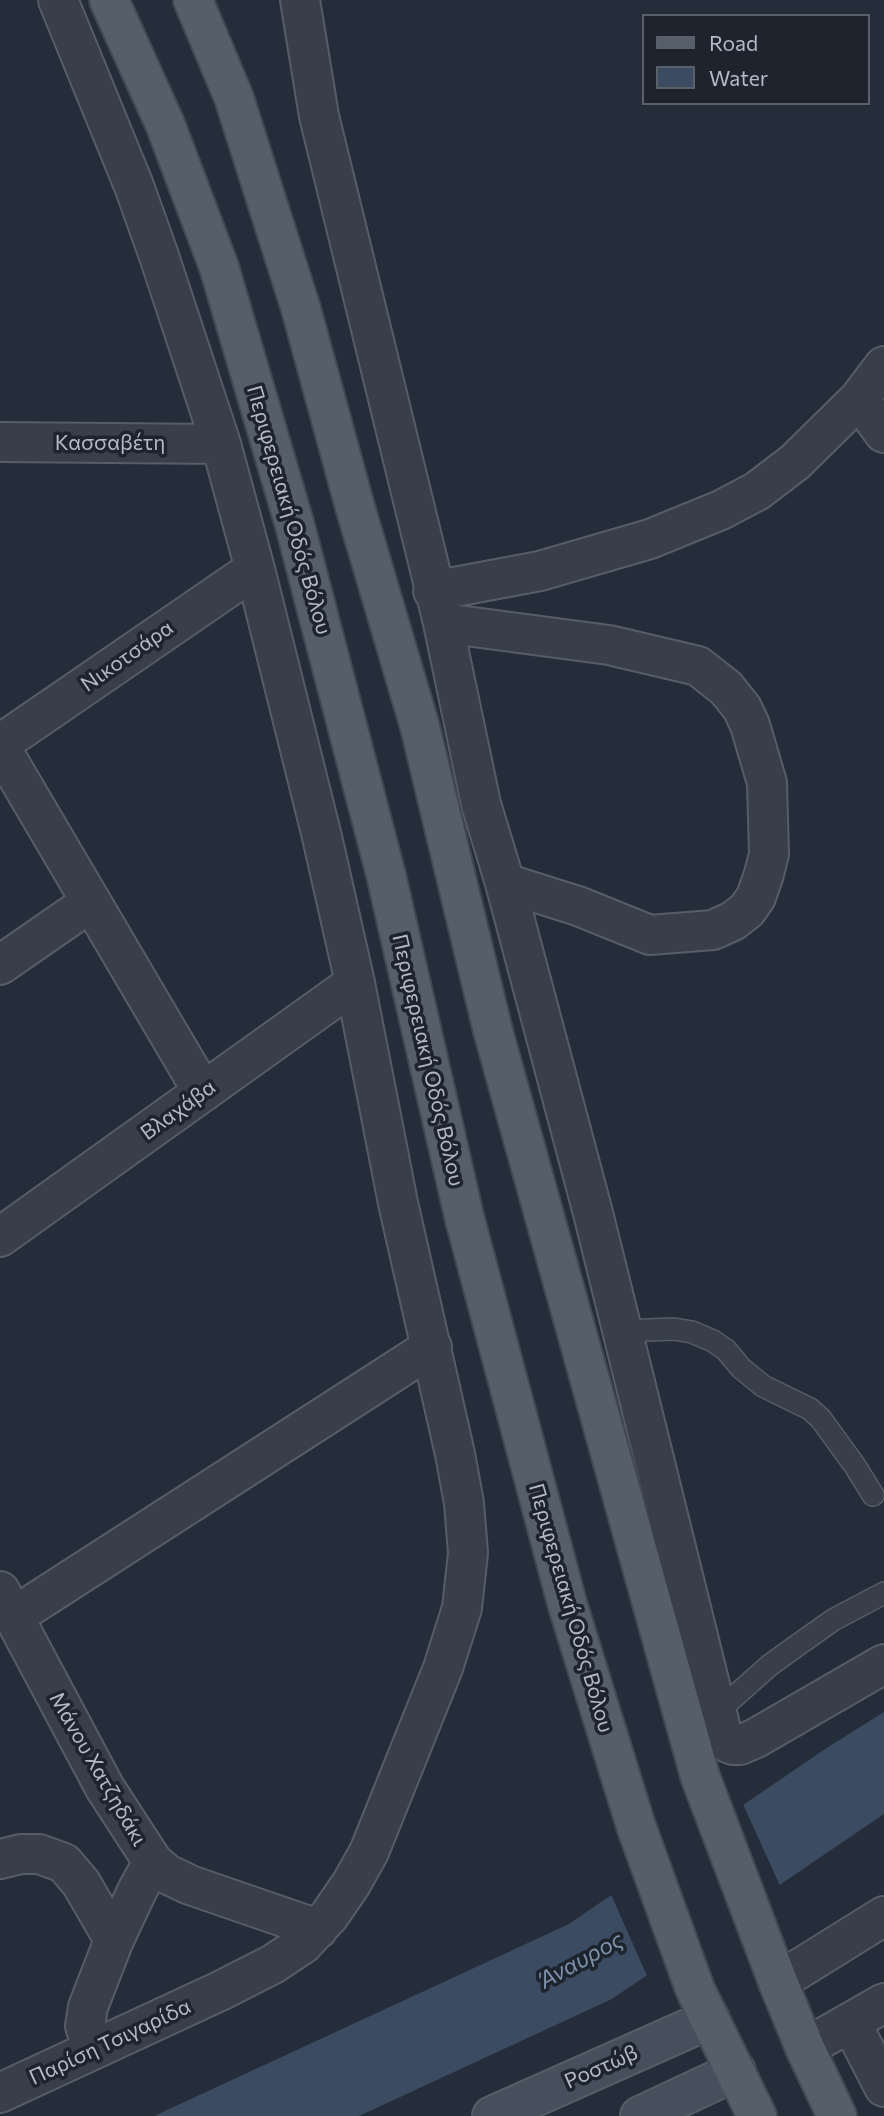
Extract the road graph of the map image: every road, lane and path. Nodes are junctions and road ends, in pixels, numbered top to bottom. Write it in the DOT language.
graph roads {
  1 [pos="58,0"];
  2 [pos="109,0"];
  3 [pos="193,0"];
  4 [pos="300,0"];
  5 [pos="884,366"];
  6 [pos="859,399"];
  7 [pos="884,433"];
  8 [pos="0,442"];
  9 [pos="221,444"];
  10 [pos="255,569"];
  11 [pos="438,607"];
  12 [pos="0,746"];
  13 [pos="505,883"];
  14 [pos="91,902"];
  15 [pos="0,965"];
  16 [pos="355,983"];
  17 [pos="203,1092"];
  18 [pos="0,1237"];
  19 [pos="623,1331"];
  20 [pos="432,1347"];
  21 [pos="873,1495"];
  22 [pos="884,1592"];
  23 [pos="7,1604"];
  24 [pos="884,1664"];
  25 [pos="717,1712"];
  26 [pos="0,1859"];
  27 [pos="153,1862"];
  28 [pos="884,1916"];
  29 [pos="318,1929"];
  30 [pos="114,1940"];
  31 [pos="773,1969"];
  32 [pos="884,2003"];
  33 [pos="702,2004"];
  34 [pos="851,2023"];
  35 [pos="804,2048"];
  36 [pos="93,2050"];
  37 [pos="736,2071"];
  38 [pos="884,2087"];
  39 [pos="0,2093"];
  40 [pos="492,2116"];
  41 [pos="640,2116"];
  42 [pos="757,2116"];
  43 [pos="837,2116"];
  1 -- 9 [label="street, Παρίση Τσιγαρίδα"];
  2 -- 33 [label="main road, Περιφερειακή Οδός Βόλου"];
  3 -- 31 [label="main road"];
  4 -- 11 [label="street"];
  5 -- 6 [label="street"];
  6 -- 7 [label="street"];
  6 -- 11 [label="street"];
  8 -- 9 [label="street, Κασσαβέτη"];
  9 -- 10 [label="street, Παρίση Τσιγαρίδα"];
  10 -- 12 [label="street, Νικοτσάρα"];
  10 -- 16 [label="street, Παρίση Τσιγαρίδα"];
  11 -- 13 [label="street"];
  11 -- 13 [label="street"];
  12 -- 14 [label="street"];
  13 -- 19 [label="street"];
  14 -- 15 [label="street"];
  14 -- 17 [label="street"];
  16 -- 17 [label="street, Βλαχάβα"];
  16 -- 20 [label="street, Παρίση Τσιγαρίδα"];
  17 -- 18 [label="street, Βλαχάβα"];
  19 -- 21 [label="lane"];
  19 -- 25 [label="street"];
  20 -- 23 [label="street"];
  20 -- 29 [label="street, Παρίση Τσιγαρίδα"];
  22 -- 25 [label="lane"];
  23 -- 27 [label="street, Μάνου Χατζηδάκι"];
  24 -- 25 [label="street"];
  26 -- 30 [label="street"];
  27 -- 29 [label="street, Μάνου Χατζηδάκι"];
  27 -- 30 [label="street"];
  28 -- 31 [label="street"];
  29 -- 36 [label="street, Παρίση Τσιγαρίδα"];
  30 -- 36 [label="street"];
  31 -- 35 [label="main road"];
  32 -- 34 [label="street"];
  33 -- 37 [label="main road, Περιφερειακή Οδός Βόλου"];
  33 -- 40 [label="street, Ροστώβ"];
  34 -- 35 [label="street"];
  34 -- 38 [label="street"];
  35 -- 43 [label="main road"];
  36 -- 39 [label="street, Παρίση Τσιγαρίδα"];
  37 -- 41 [label="street"];
  37 -- 42 [label="main road, Περιφερειακή Οδός Βόλου"];
}
